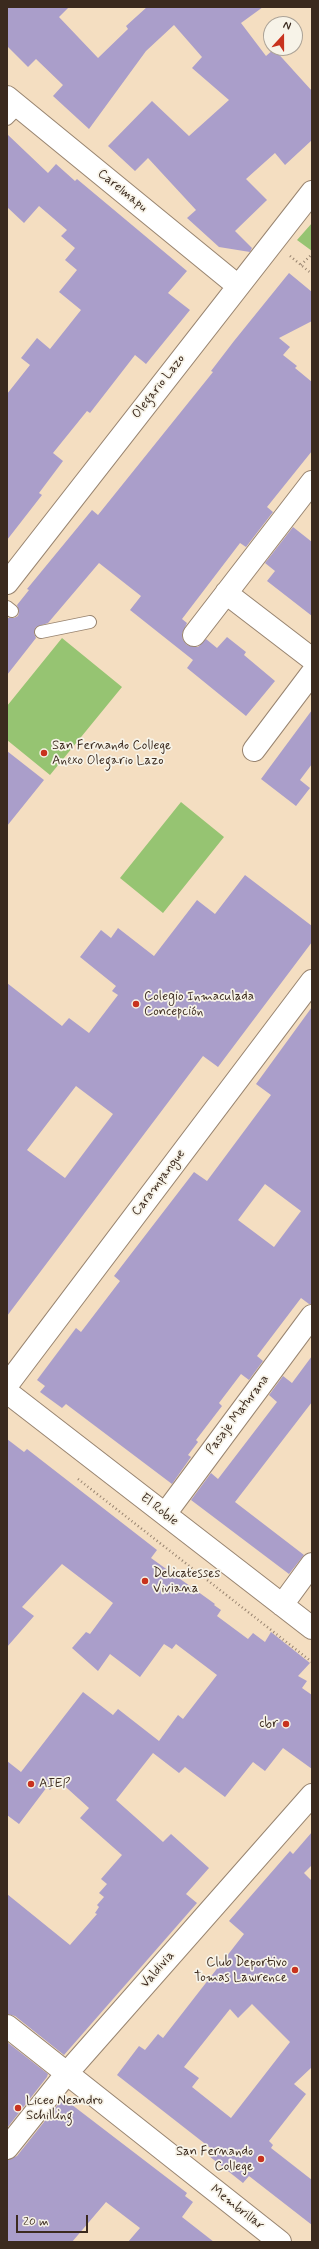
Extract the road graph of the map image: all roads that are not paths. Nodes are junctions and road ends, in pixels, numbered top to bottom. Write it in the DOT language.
graph roads {
  1 [pos="11,108"];
  2 [pos="312,192"];
  3 [pos="238,286"];
  4 [pos="312,482"];
  5 [pos="7,583"];
  6 [pos="226,593"];
  7 [pos="90,622"];
  8 [pos="41,632"];
  9 [pos="194,635"];
  10 [pos="312,659"];
  11 [pos="312,673"];
  12 [pos="254,750"];
  13 [pos="312,981"];
  14 [pos="312,1316"];
  15 [pos="7,1385"];
  16 [pos="7,1392"];
  17 [pos="165,1514"];
  18 [pos="312,1564"];
  19 [pos="282,1605"];
  20 [pos="312,1628"];
  21 [pos="312,1795"];
  22 [pos="7,2026"];
  23 [pos="67,2073"];
  24 [pos="7,2148"];
  25 [pos="280,2242"];
  1 -- 3 [label="street, Carelmapu"];
  2 -- 3 [label="street, Olegario Lazo"];
  3 -- 5 [label="street, Olegario Lazo"];
  4 -- 6 [label="street"];
  6 -- 9 [label="street"];
  6 -- 10 [label="street"];
  7 -- 8 [label="lane"];
  11 -- 12 [label="street"];
  13 -- 15 [label="street, Carampangue"];
  14 -- 17 [label="street, Pasaje Maturana"];
  16 -- 17 [label="street, El Roble"];
  17 -- 19 [label="street, El Roble"];
  18 -- 19 [label="street"];
  19 -- 20 [label="street, El Roble"];
  21 -- 23 [label="street, Valdivia"];
  22 -- 23 [label="street, Membrillar"];
  23 -- 24 [label="street, Valdivia"];
  23 -- 25 [label="street, Membrillar"];
}
